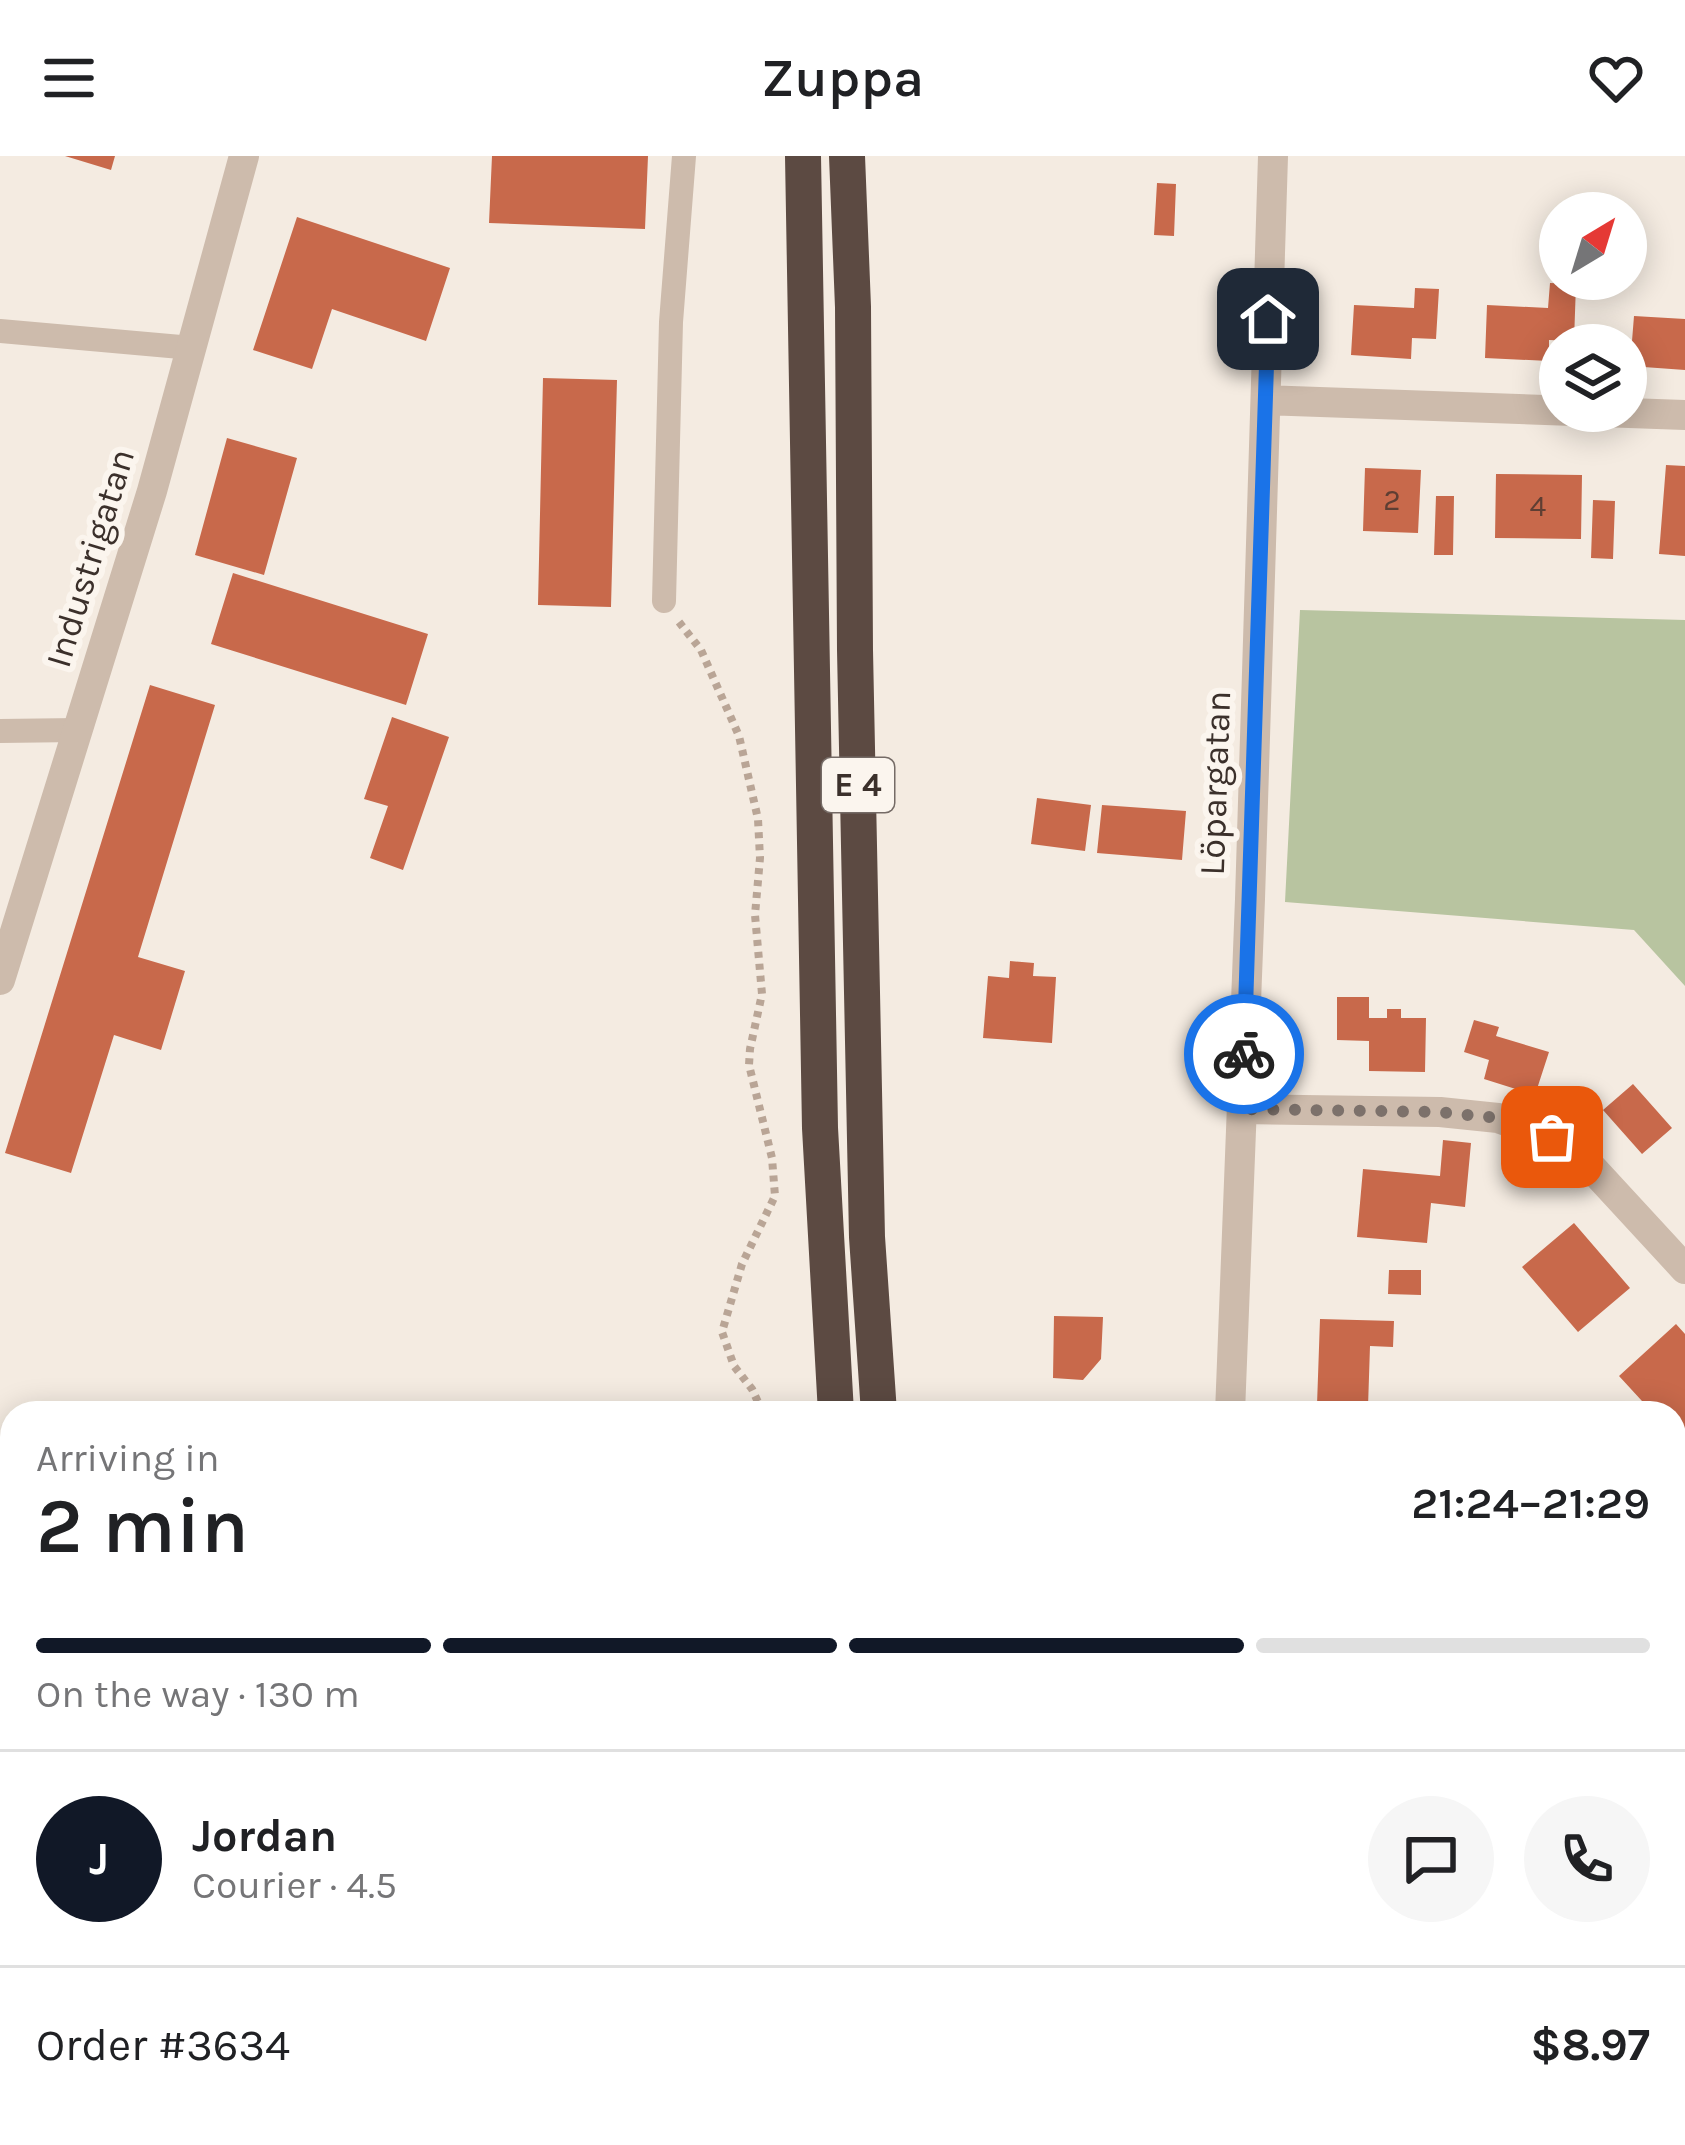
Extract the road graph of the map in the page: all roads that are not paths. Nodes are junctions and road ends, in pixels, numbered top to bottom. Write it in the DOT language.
graph roads {
  1 [pos="244,156"];
  2 [pos="684,156"];
  3 [pos="803,156"];
  4 [pos="847,156"];
  5 [pos="1273,156"];
  6 [pos="0,331"];
  7 [pos="192,348"];
  8 [pos="1266,400"];
  9 [pos="1685,415"];
  10 [pos="664,602"];
  11 [pos="78,730"];
  12 [pos="0,731"];
  13 [pos="0,980"];
  14 [pos="1242,1109"];
  15 [pos="1685,1269"];
  16 [pos="835,1401"];
  17 [pos="878,1401"];
  18 [pos="1230,1401"];
  1 -- 7 [label="street, Industrigatan"];
  2 -- 10 [label="lane"];
  3 -- 16 [label="highway, E 4"];
  4 -- 17 [label="highway, E 4"];
  5 -- 8 [label="street, Löpargatan"];
  6 -- 7 [label="lane"];
  7 -- 11 [label="street, Industrigatan"];
  8 -- 9 [label="street"];
  8 -- 14 [label="street, Löpargatan"];
  11 -- 12 [label="lane"];
  11 -- 13 [label="street, Industrigatan"];
  14 -- 15 [label="street"];
  14 -- 18 [label="street, Löpargatan"];
}
